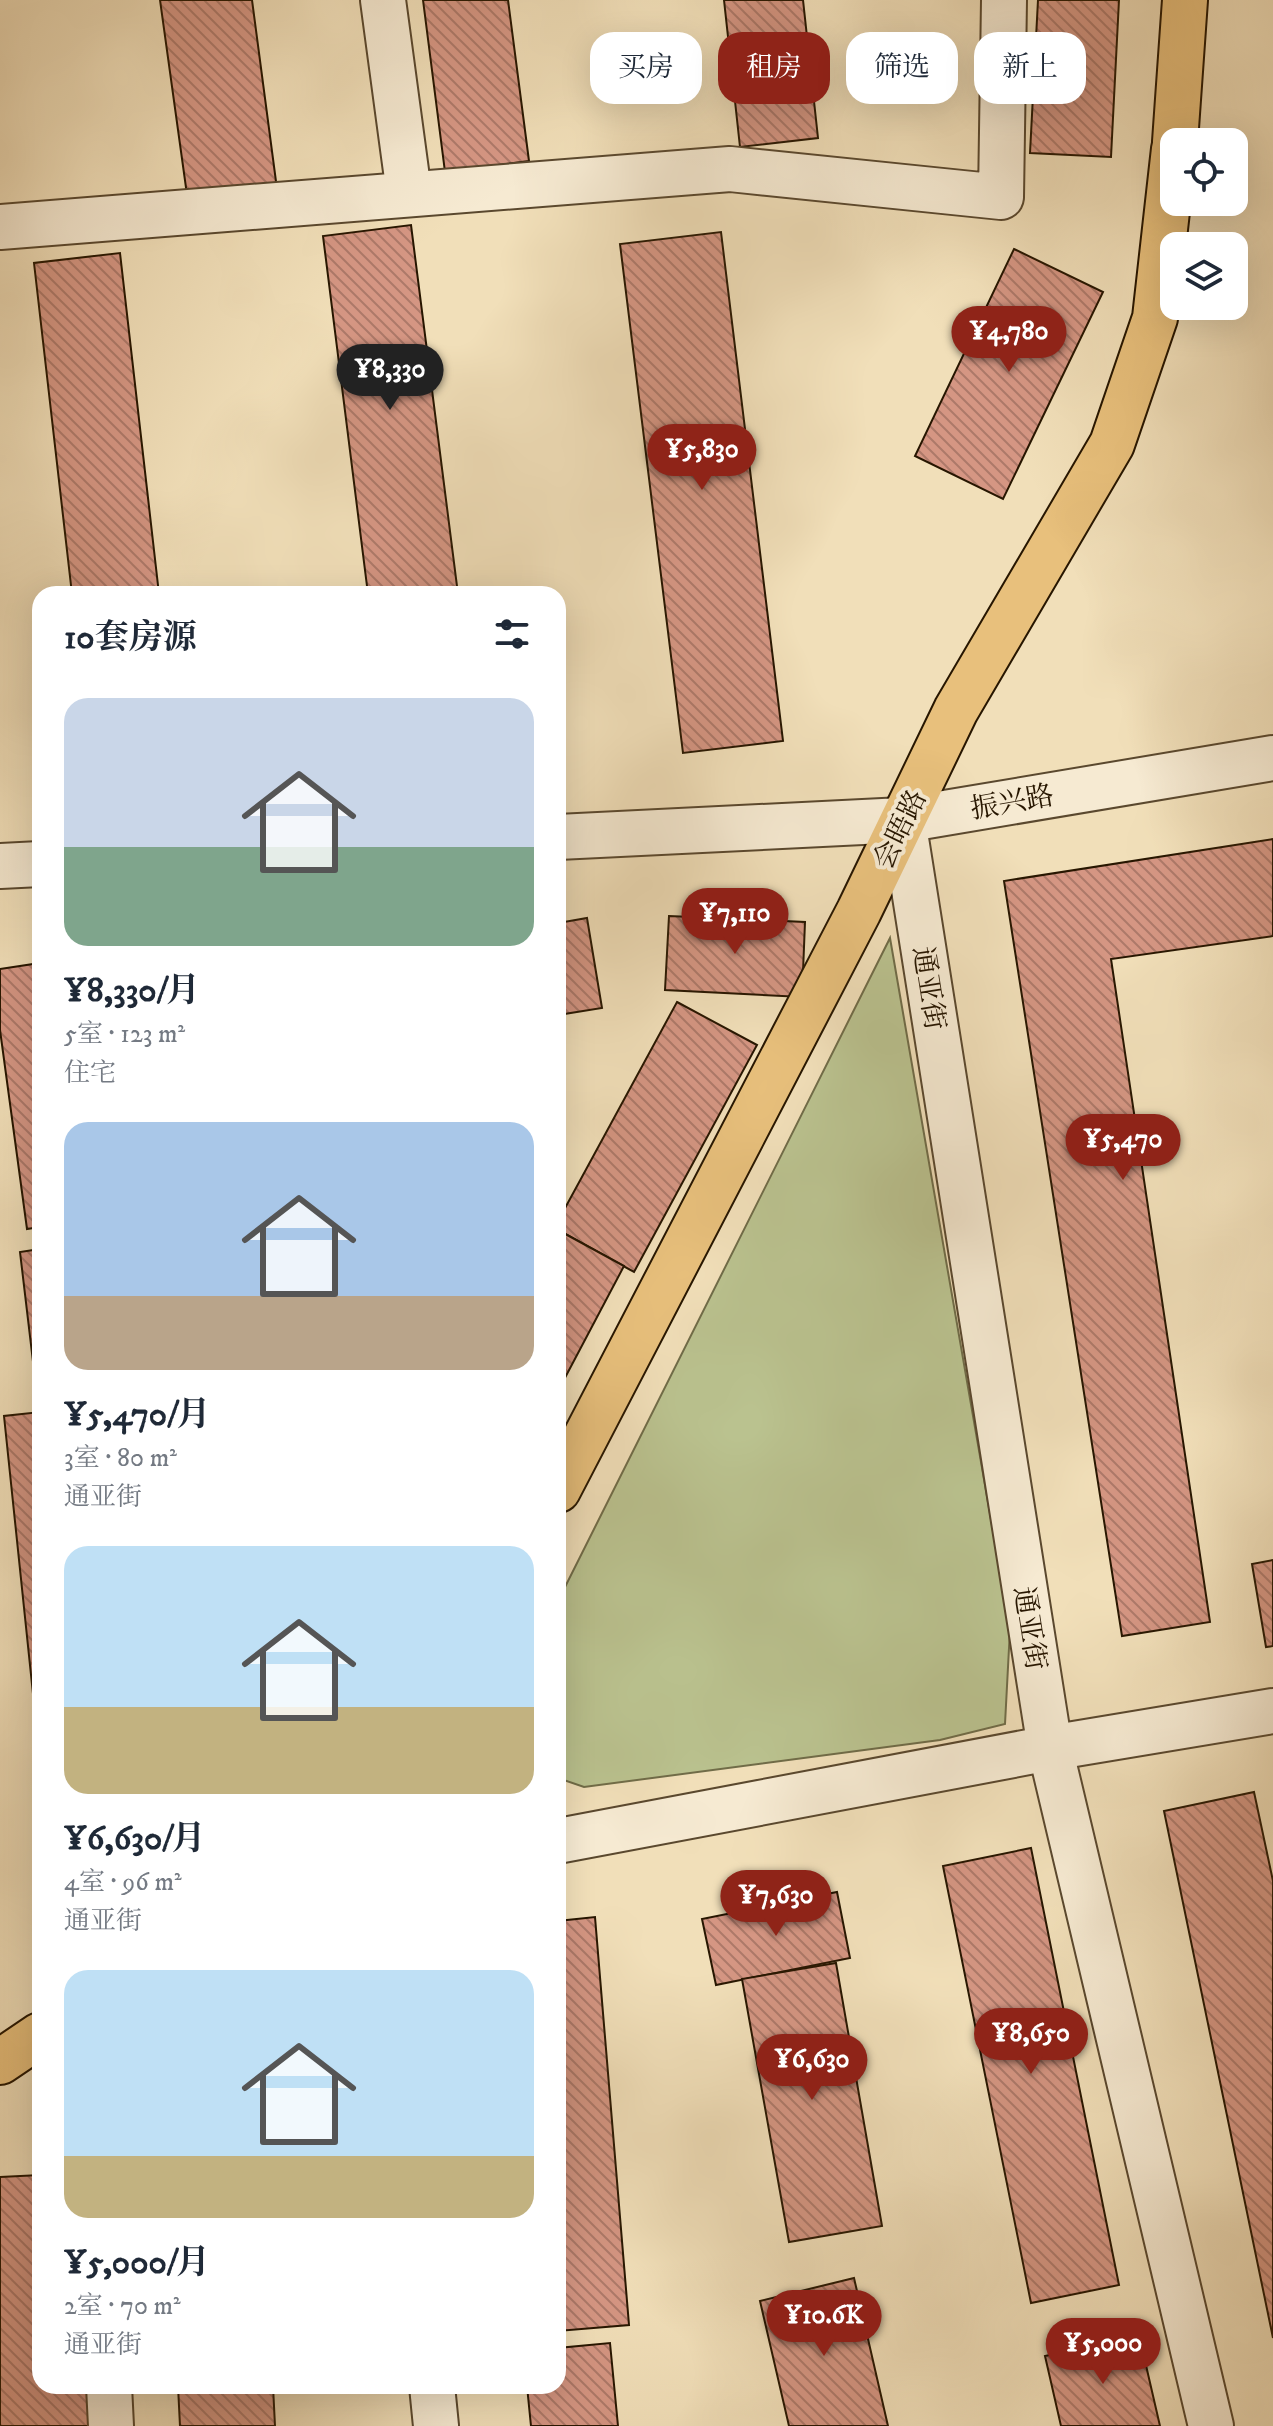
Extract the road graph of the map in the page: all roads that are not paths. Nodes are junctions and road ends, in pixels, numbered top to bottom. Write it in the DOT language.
graph roads {
  1 [pos="383,0"];
  2 [pos="1004,0"];
  3 [pos="1185,0"];
  4 [pos="1176,128"];
  5 [pos="409,193"];
  6 [pos="1166,216"];
  7 [pos="0,227"];
  8 [pos="1273,758"];
  9 [pos="903,820"];
  10 [pos="566,837"];
  11 [pos="32,864"];
  12 [pos="0,866"];
  13 [pos="566,1475"];
  14 [pos="1273,1711"];
  15 [pos="1050,1748"];
  16 [pos="566,1839"];
  17 [pos="32,2040"];
  18 [pos="0,2062"];
  19 [pos="109,2394"];
  20 [pos="433,2394"];
  21 [pos="111,2426"];
  22 [pos="436,2426"];
  23 [pos="1211,2426"];
  1 -- 5 [label="street"];
  2 -- 5 [label="street"];
  3 -- 4 [label="main road"];
  5 -- 7 [label="street"];
  6 -- 9 [label="main road, 会晤路"];
  8 -- 9 [label="street, 振兴路"];
  9 -- 10 [label="street, 振兴路"];
  9 -- 13 [label="main road, 会晤路"];
  9 -- 15 [label="street, 通亚街"];
  11 -- 12 [label="street"];
  14 -- 15 [label="street"];
  15 -- 16 [label="street"];
  15 -- 23 [label="street, 通亚街"];
  17 -- 18 [label="main road"];
  19 -- 21 [label="street"];
  20 -- 22 [label="street"];
}
